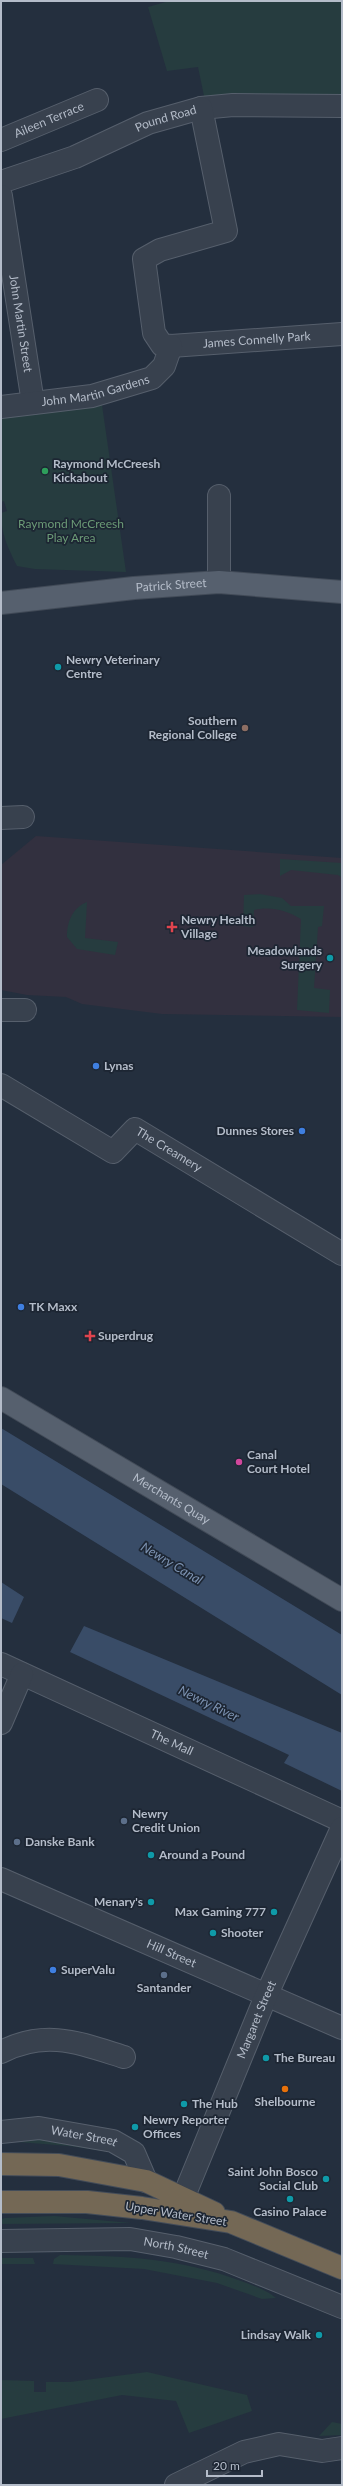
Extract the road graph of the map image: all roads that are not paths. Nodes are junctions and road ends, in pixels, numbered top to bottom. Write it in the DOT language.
graph roads {
  1 [pos="97,100"];
  2 [pos="342,106"];
  3 [pos="201,108"];
  4 [pos="1,140"];
  5 [pos="1,182"];
  6 [pos="1,196"];
  7 [pos="342,334"];
  8 [pos="172,346"];
  9 [pos="33,403"];
  10 [pos="1,407"];
  11 [pos="219,496"];
  12 [pos="219,582"];
  13 [pos="342,592"];
  14 [pos="1,603"];
  15 [pos="23,817"];
  16 [pos="1,818"];
  17 [pos="1,1010"];
  18 [pos="25,1010"];
  19 [pos="1,1085"];
  20 [pos="342,1254"];
  21 [pos="1,1398"];
  22 [pos="342,1600"];
  23 [pos="1,1664"];
  24 [pos="22,1674"];
  25 [pos="1,1723"];
  26 [pos="342,1821"];
  27 [pos="342,1828"];
  28 [pos="1,1879"];
  29 [pos="266,1996"];
  30 [pos="342,2028"];
  31 [pos="1,2052"];
  32 [pos="124,2057"];
  33 [pos="1,2132"];
  34 [pos="1,2164"];
  35 [pos="146,2181"];
  36 [pos="1,2202"];
  37 [pos="180,2205"];
  38 [pos="1,2241"];
  39 [pos="342,2268"];
  40 [pos="342,2307"];
  41 [pos="342,2448"];
  42 [pos="176,2485"];
  1 -- 4 [label="street, Aileen Terrace"];
  2 -- 3 [label="street, Pound Road"];
  3 -- 5 [label="street, Pound Road"];
  3 -- 8 [label="street"];
  6 -- 9 [label="street, John Martin Street"];
  7 -- 8 [label="street, James Connelly Park"];
  8 -- 9 [label="street, John Martin Gardens"];
  9 -- 10 [label="street, John Martin Gardens"];
  11 -- 12 [label="street"];
  12 -- 13 [label="main road, Patrick Street"];
  12 -- 14 [label="main road, Patrick Street"];
  15 -- 16 [label="street"];
  17 -- 18 [label="street"];
  19 -- 20 [label="street, The Creamery"];
  21 -- 22 [label="main road, Merchants Quay"];
  23 -- 24 [label="street, The Mall"];
  24 -- 25 [label="street"];
  24 -- 26 [label="street, The Mall"];
  27 -- 29 [label="street, Margaret Street"];
  28 -- 29 [label="street, Hill Street"];
  29 -- 30 [label="street, Hill Street"];
  29 -- 37 [label="street, Margaret Street"];
  31 -- 32 [label="street"];
  33 -- 35 [label="street, Water Street"];
  34 -- 35 [label="highway"];
  35 -- 37 [label="highway"];
  36 -- 37 [label="highway, Upper Water Street"];
  37 -- 39 [label="highway, Upper Water Street"];
  38 -- 40 [label="street, North Street"];
  41 -- 42 [label="street"];
}
